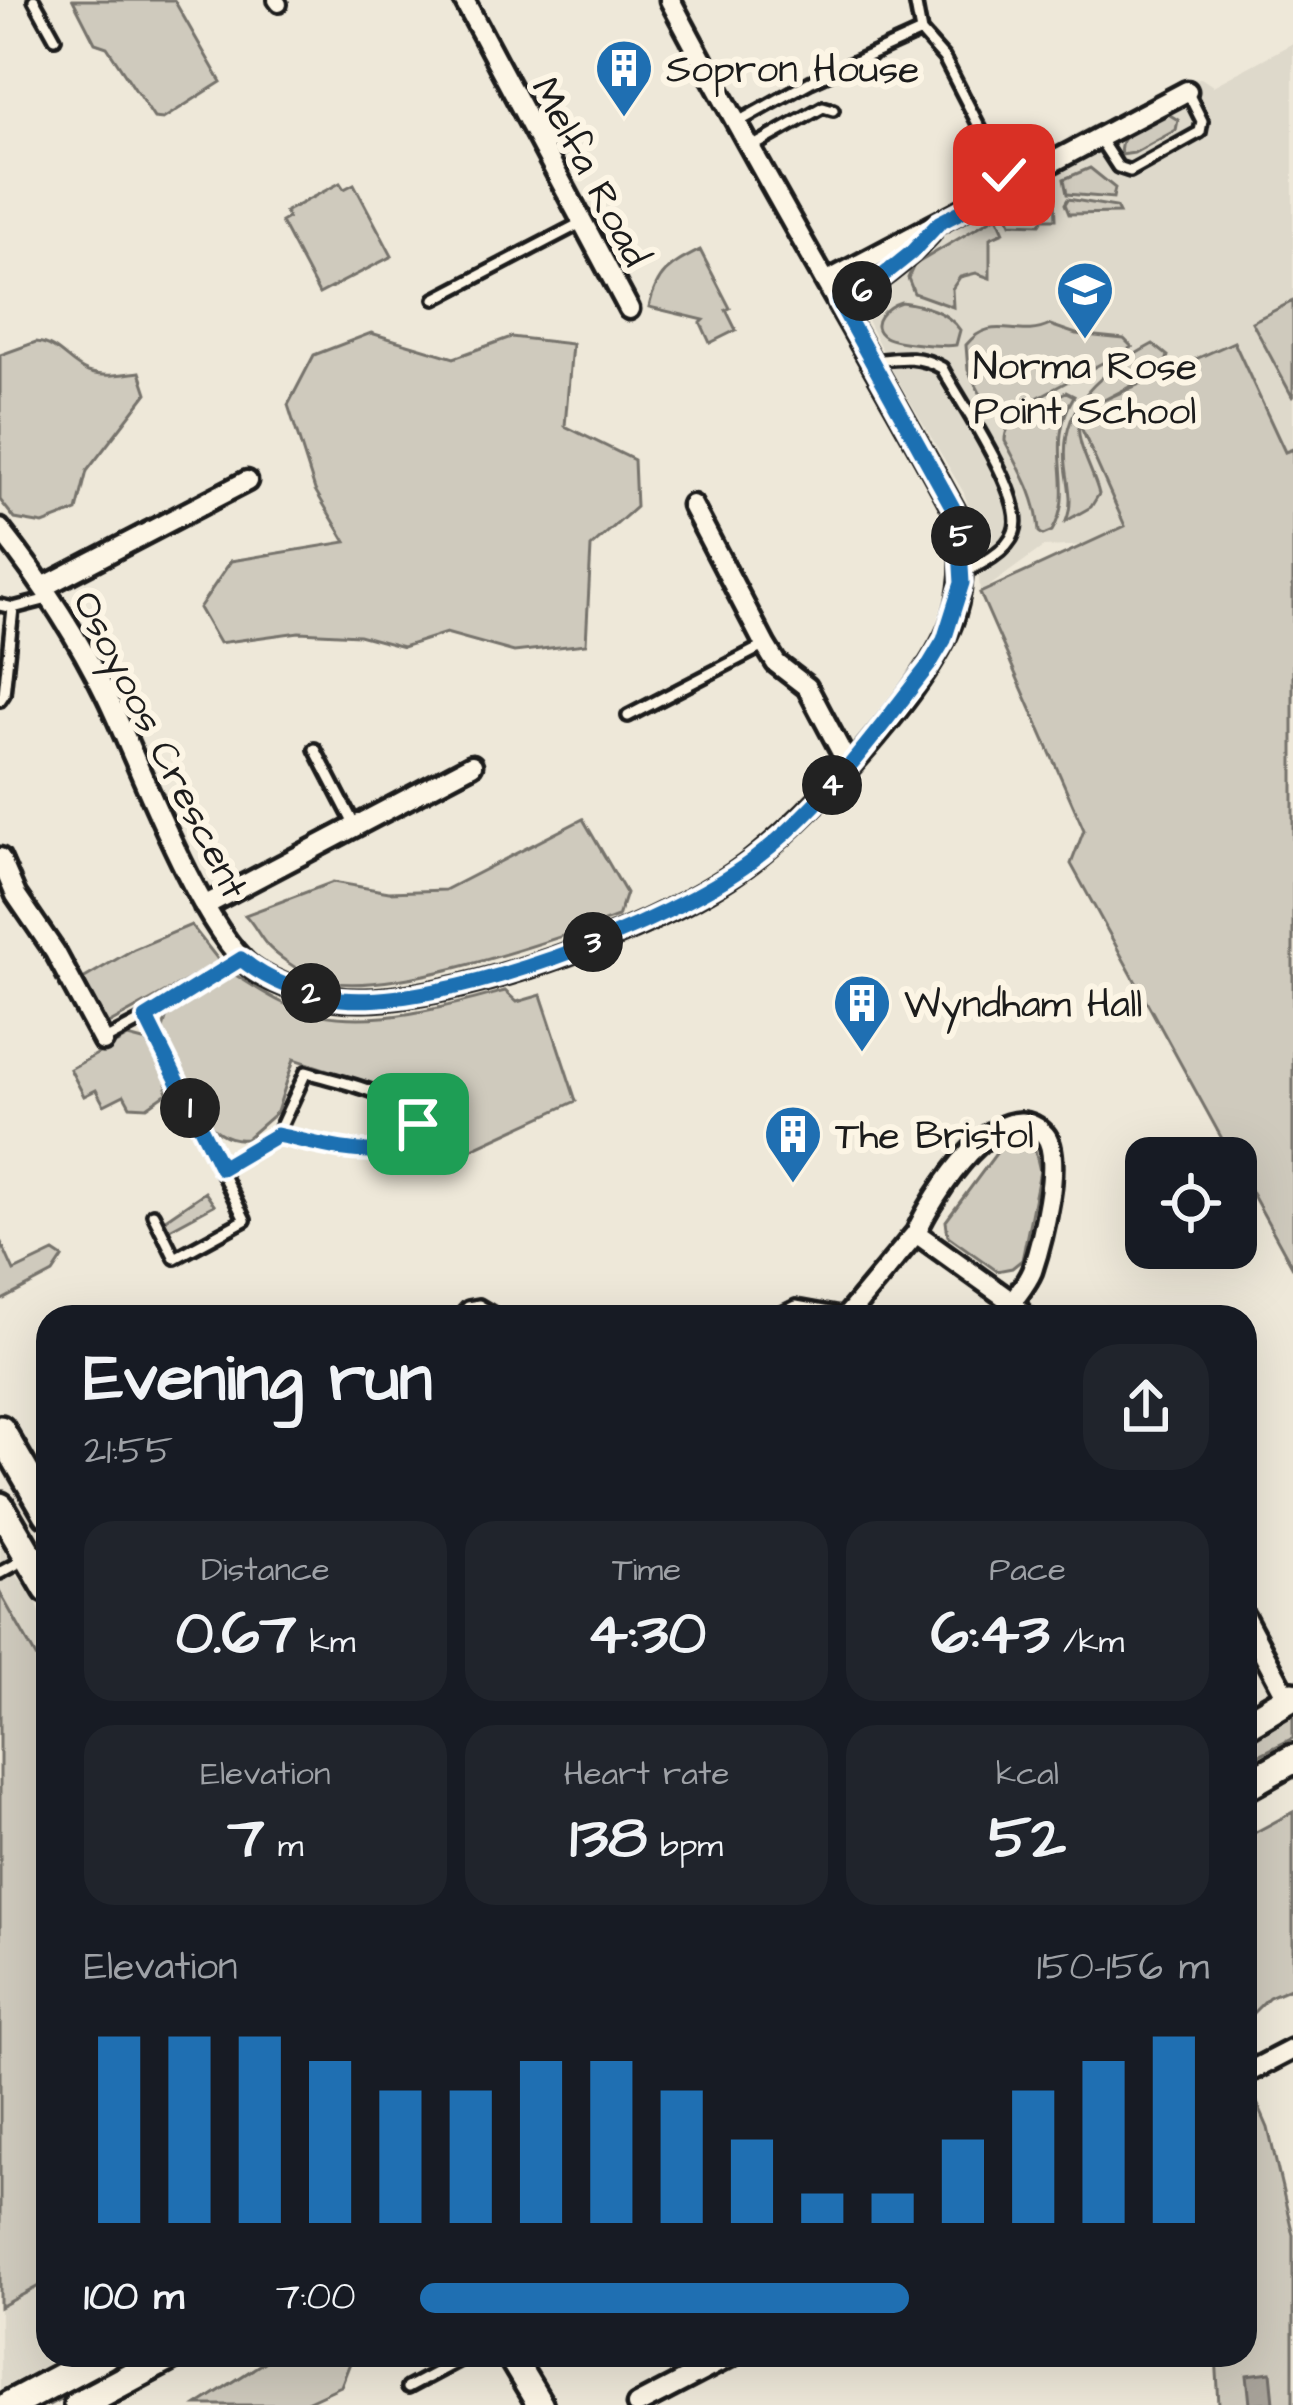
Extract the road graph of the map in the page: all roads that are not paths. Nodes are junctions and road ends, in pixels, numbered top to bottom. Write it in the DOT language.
graph roads {
  1 [pos="34,0"];
  2 [pos="464,0"];
  3 [pos="670,0"];
  4 [pos="915,0"];
  5 [pos="921,32"];
  6 [pos="55,38"];
  7 [pos="1187,92"];
  8 [pos="833,110"];
  9 [pos="737,123"];
  10 [pos="1099,138"];
  11 [pos="750,148"];
  12 [pos="1010,186"];
  13 [pos="581,223"];
  14 [pos="939,223"];
  15 [pos="826,282"];
  16 [pos="435,299"];
  17 [pos="839,302"];
  18 [pos="629,309"];
  19 [pos="873,361"];
  20 [pos="247,481"];
  21 [pos="692,505"];
  22 [pos="0,529"];
  23 [pos="962,578"];
  24 [pos="48,592"];
  25 [pos="0,604"];
  26 [pos="14,608"];
  27 [pos="764,645"];
  28 [pos="0,700"];
  29 [pos="628,716"];
  30 [pos="315,749"];
  31 [pos="472,765"];
  32 [pos="849,766"];
  33 [pos="355,826"];
  34 [pos="0,858"];
  35 [pos="204,906"];
  36 [pos="241,959"];
  37 [pos="146,1018"];
  38 [pos="103,1041"];
  39 [pos="277,1135"];
  40 [pos="221,1168"];
  41 [pos="152,1214"];
  42 [pos="916,1234"];
  43 [pos="857,1305"];
  44 [pos="1011,1305"];
  45 [pos="1020,1305"];
  46 [pos="0,1430"];
  47 [pos="36,1492"];
  48 [pos="0,1507"];
  49 [pos="29,1558"];
  50 [pos="36,1569"];
  51 [pos="0,1574"];
  52 [pos="1257,1639"];
  53 [pos="1290,1698"];
  54 [pos="1257,1718"];
  55 [pos="1293,1759"];
  56 [pos="1257,1779"];
  57 [pos="1293,2049"];
  58 [pos="1257,2068"];
  59 [pos="81,2367"];
  60 [pos="149,2367"];
  61 [pos="446,2367"];
  62 [pos="517,2367"];
  63 [pos="710,2367"];
  64 [pos="407,2388"];
  65 [pos="10,2405"];
  66 [pos="78,2405"];
  67 [pos="540,2405"];
  68 [pos="637,2405"];
  1 -- 6 [label="lane"];
  2 -- 13 [label="street, Melfa Road"];
  3 -- 9 [label="street"];
  4 -- 5 [label="lane"];
  5 -- 9 [label="lane"];
  5 -- 12 [label="lane"];
  7 -- 10 [label="street"];
  7 -- 10 [label="lane"];
  8 -- 11 [label="lane"];
  9 -- 11 [label="street"];
  10 -- 12 [label="street"];
  11 -- 15 [label="street"];
  12 -- 14 [label="street"];
  13 -- 16 [label="lane"];
  13 -- 18 [label="street, Melfa Road"];
  14 -- 15 [label="street"];
  14 -- 17 [label="street"];
  15 -- 17 [label="street"];
  17 -- 19 [label="street"];
  19 -- 23 [label="street"];
  19 -- 23 [label="lane"];
  20 -- 24 [label="street"];
  21 -- 27 [label="street"];
  22 -- 24 [label="street, Osoyoos Crescent"];
  23 -- 32 [label="street, Osoyoos Crescent"];
  24 -- 26 [label="lane"];
  24 -- 35 [label="street, Osoyoos Crescent"];
  25 -- 26 [label="lane"];
  26 -- 28 [label="lane"];
  27 -- 29 [label="lane"];
  27 -- 32 [label="street"];
  30 -- 33 [label="lane"];
  31 -- 33 [label="street"];
  32 -- 36 [label="street, Osoyoos Crescent"];
  33 -- 35 [label="street"];
  34 -- 38 [label="street"];
  35 -- 36 [label="street, Osoyoos Crescent"];
  36 -- 37 [label="lane"];
  37 -- 38 [label="lane"];
  37 -- 40 [label="lane"];
  39 -- 39 [label="lane"];
  39 -- 40 [label="lane"];
  40 -- 41 [label="lane"];
  42 -- 43 [label="street"];
  42 -- 44 [label="street"];
  42 -- 45 [label="street"];
  46 -- 47 [label="main road"];
  48 -- 49 [label="main road"];
  49 -- 50 [label="main road"];
  49 -- 51 [label="lane"];
  52 -- 53 [label="street"];
  53 -- 54 [label="main road"];
  55 -- 56 [label="main road"];
  57 -- 58 [label="street"];
  59 -- 65 [label="main road"];
  60 -- 66 [label="main road"];
  61 -- 64 [label="lane"];
  62 -- 67 [label="street"];
  63 -- 68 [label="street"];
}
